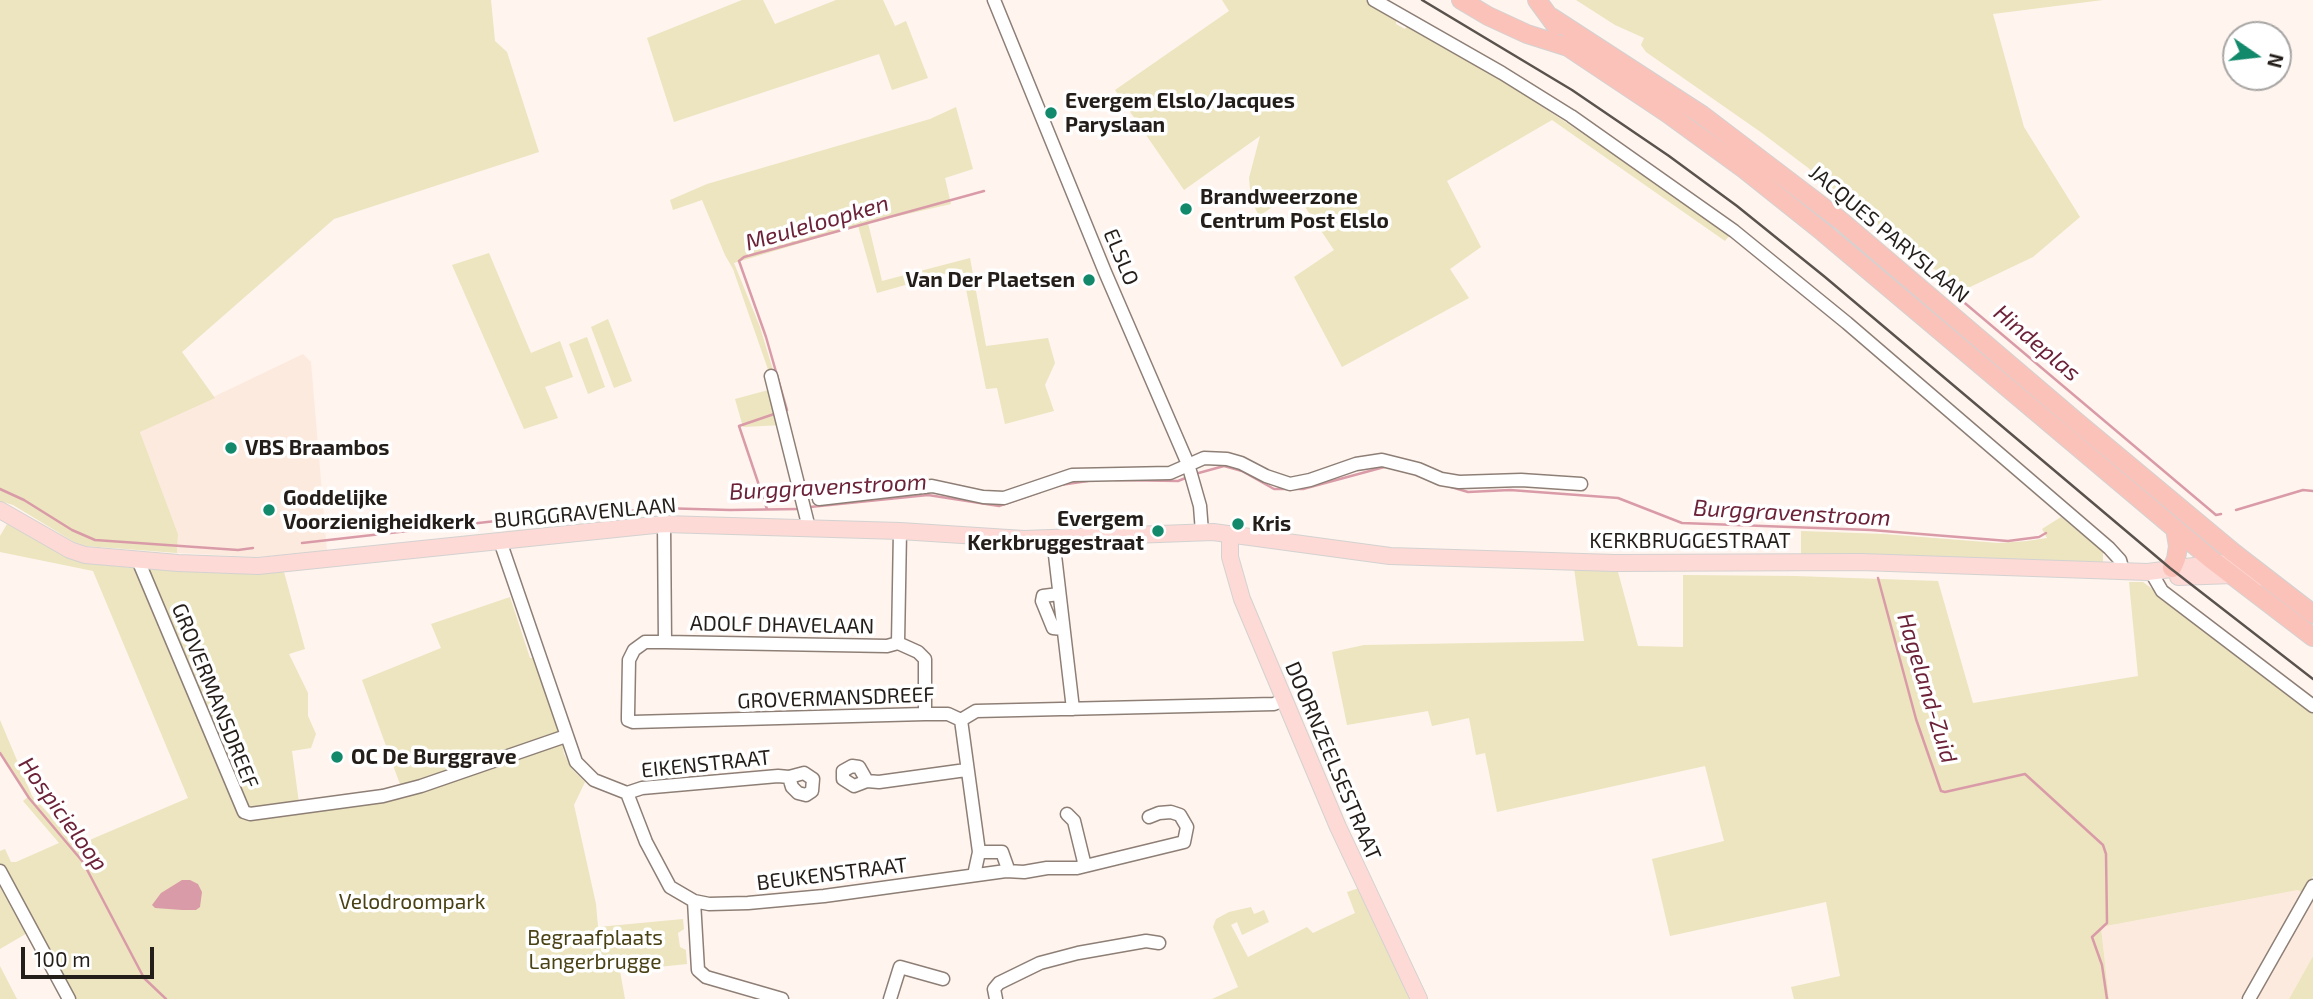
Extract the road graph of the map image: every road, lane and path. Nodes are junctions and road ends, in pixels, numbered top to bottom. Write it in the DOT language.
graph roads {
  1 [pos="994,0"];
  2 [pos="1374,0"];
  3 [pos="1461,0"];
  4 [pos="1537,0"];
  5 [pos="1551,16"];
  6 [pos="1568,47"];
  7 [pos="771,376"];
  8 [pos="1189,466"];
  9 [pos="1581,484"];
  10 [pos="818,499"];
  11 [pos="0,510"];
  12 [pos="806,514"];
  13 [pos="664,524"];
  14 [pos="2175,528"];
  15 [pos="900,531"];
  16 [pos="1202,532"];
  17 [pos="1230,534"];
  18 [pos="1053,538"];
  19 [pos="500,541"];
  20 [pos="138,560"];
  21 [pos="2217,563"];
  22 [pos="2250,565"];
  23 [pos="2172,568"];
  24 [pos="2123,571"];
  25 [pos="2151,572"];
  26 [pos="2233,575"];
  27 [pos="2267,578"];
  28 [pos="2313,614"];
  29 [pos="2313,637"];
  30 [pos="665,642"];
  31 [pos="898,643"];
  32 [pos="628,688"];
  33 [pos="1283,700"];
  34 [pos="2313,706"];
  35 [pos="1073,709"];
  36 [pos="925,714"];
  37 [pos="961,720"];
  38 [pos="566,736"];
  39 [pos="966,770"];
  40 [pos="789,777"];
  41 [pos="867,781"];
  42 [pos="627,793"];
  43 [pos="1067,814"];
  44 [pos="1149,817"];
  45 [pos="979,852"];
  46 [pos="1085,866"];
  47 [pos="0,871"];
  48 [pos="1006,871"];
  49 [pos="974,875"];
  50 [pos="2313,886"];
  51 [pos="694,901"];
  52 [pos="1159,943"];
  53 [pos="943,979"];
  54 [pos="69,999"];
  55 [pos="782,999"];
  56 [pos="890,999"];
  57 [pos="996,999"];
  58 [pos="1419,999"];
  59 [pos="2249,999"];
  1 -- 8 [label="street, ELSLO"];
  2 -- 24 [label="street"];
  3 -- 6 [label="highway, JACQUES PARYSLAAN"];
  4 -- 5 [label="highway, JACQUES PARYSLAAN"];
  5 -- 6 [label="highway, JACQUES PARYSLAAN"];
  5 -- 22 [label="highway, JACQUES PARYSLAAN"];
  6 -- 14 [label="highway, JACQUES PARYSLAAN"];
  7 -- 12 [label="street"];
  8 -- 9 [label="street"];
  8 -- 10 [label="street"];
  8 -- 16 [label="street, ELSLO"];
  11 -- 20 [label="main road, BURGGRAVENLAAN"];
  12 -- 13 [label="main road, BURGGRAVENLAAN"];
  12 -- 15 [label="main road, BURGGRAVENLAAN"];
  13 -- 19 [label="main road, BURGGRAVENLAAN"];
  13 -- 30 [label="street, ADOLF DHAVELAAN"];
  14 -- 21 [label="highway, JACQUES PARYSLAAN"];
  14 -- 23 [label="highway"];
  15 -- 18 [label="main road, BURGGRAVENLAAN"];
  15 -- 31 [label="street, ADOLF DHAVELAAN"];
  16 -- 17 [label="main road, BURGGRAVENLAAN"];
  16 -- 18 [label="main road, BURGGRAVENLAAN"];
  17 -- 24 [label="main road, KERKBRUGGESTRAAT"];
  17 -- 33 [label="main road, DOORNZEELSESTRAAT"];
  18 -- 35 [label="street"];
  19 -- 20 [label="main road, BURGGRAVENLAAN"];
  19 -- 38 [label="street"];
  20 -- 38 [label="street, GROVERMANSDREEF"];
  21 -- 22 [label="main road, KERKBRUGGESTRAAT"];
  21 -- 23 [label="main road, KERKBRUGGESTRAAT"];
  21 -- 26 [label="highway, JACQUES PARYSLAAN"];
  22 -- 27 [label="highway, JACQUES PARYSLAAN"];
  23 -- 25 [label="main road, KERKBRUGGESTRAAT"];
  24 -- 25 [label="main road, KERKBRUGGESTRAAT"];
  25 -- 26 [label="main road, KERKBRUGGESTRAAT"];
  25 -- 34 [label="street"];
  26 -- 27 [label="main road, KERKBRUGGESTRAAT"];
  26 -- 29 [label="highway, JACQUES PARYSLAAN"];
  27 -- 28 [label="highway, JACQUES PARYSLAAN"];
  30 -- 31 [label="street, ADOLF DHAVELAAN"];
  30 -- 32 [label="street, ADOLF DHAVELAAN"];
  31 -- 36 [label="street, ADOLF DHAVELAAN"];
  32 -- 36 [label="street, GROVERMANSDREEF"];
  33 -- 35 [label="street, GROVERMANSDREEF"];
  33 -- 58 [label="main road, DOORNZEELSESTRAAT"];
  35 -- 37 [label="street, GROVERMANSDREEF"];
  36 -- 37 [label="street, GROVERMANSDREEF"];
  37 -- 39 [label="street"];
  38 -- 42 [label="street"];
  39 -- 41 [label="street"];
  39 -- 45 [label="street"];
  40 -- 42 [label="street, EIKENSTRAAT"];
  42 -- 51 [label="street"];
  43 -- 46 [label="street"];
  44 -- 46 [label="street, BEUKENSTRAAT"];
  45 -- 48 [label="street"];
  45 -- 49 [label="street"];
  46 -- 48 [label="street, BEUKENSTRAAT"];
  47 -- 54 [label="street"];
  48 -- 49 [label="street, BEUKENSTRAAT"];
  49 -- 51 [label="street, BEUKENSTRAAT"];
  50 -- 59 [label="street"];
  51 -- 55 [label="street"];
  52 -- 57 [label="street"];
  53 -- 56 [label="street"];
}
